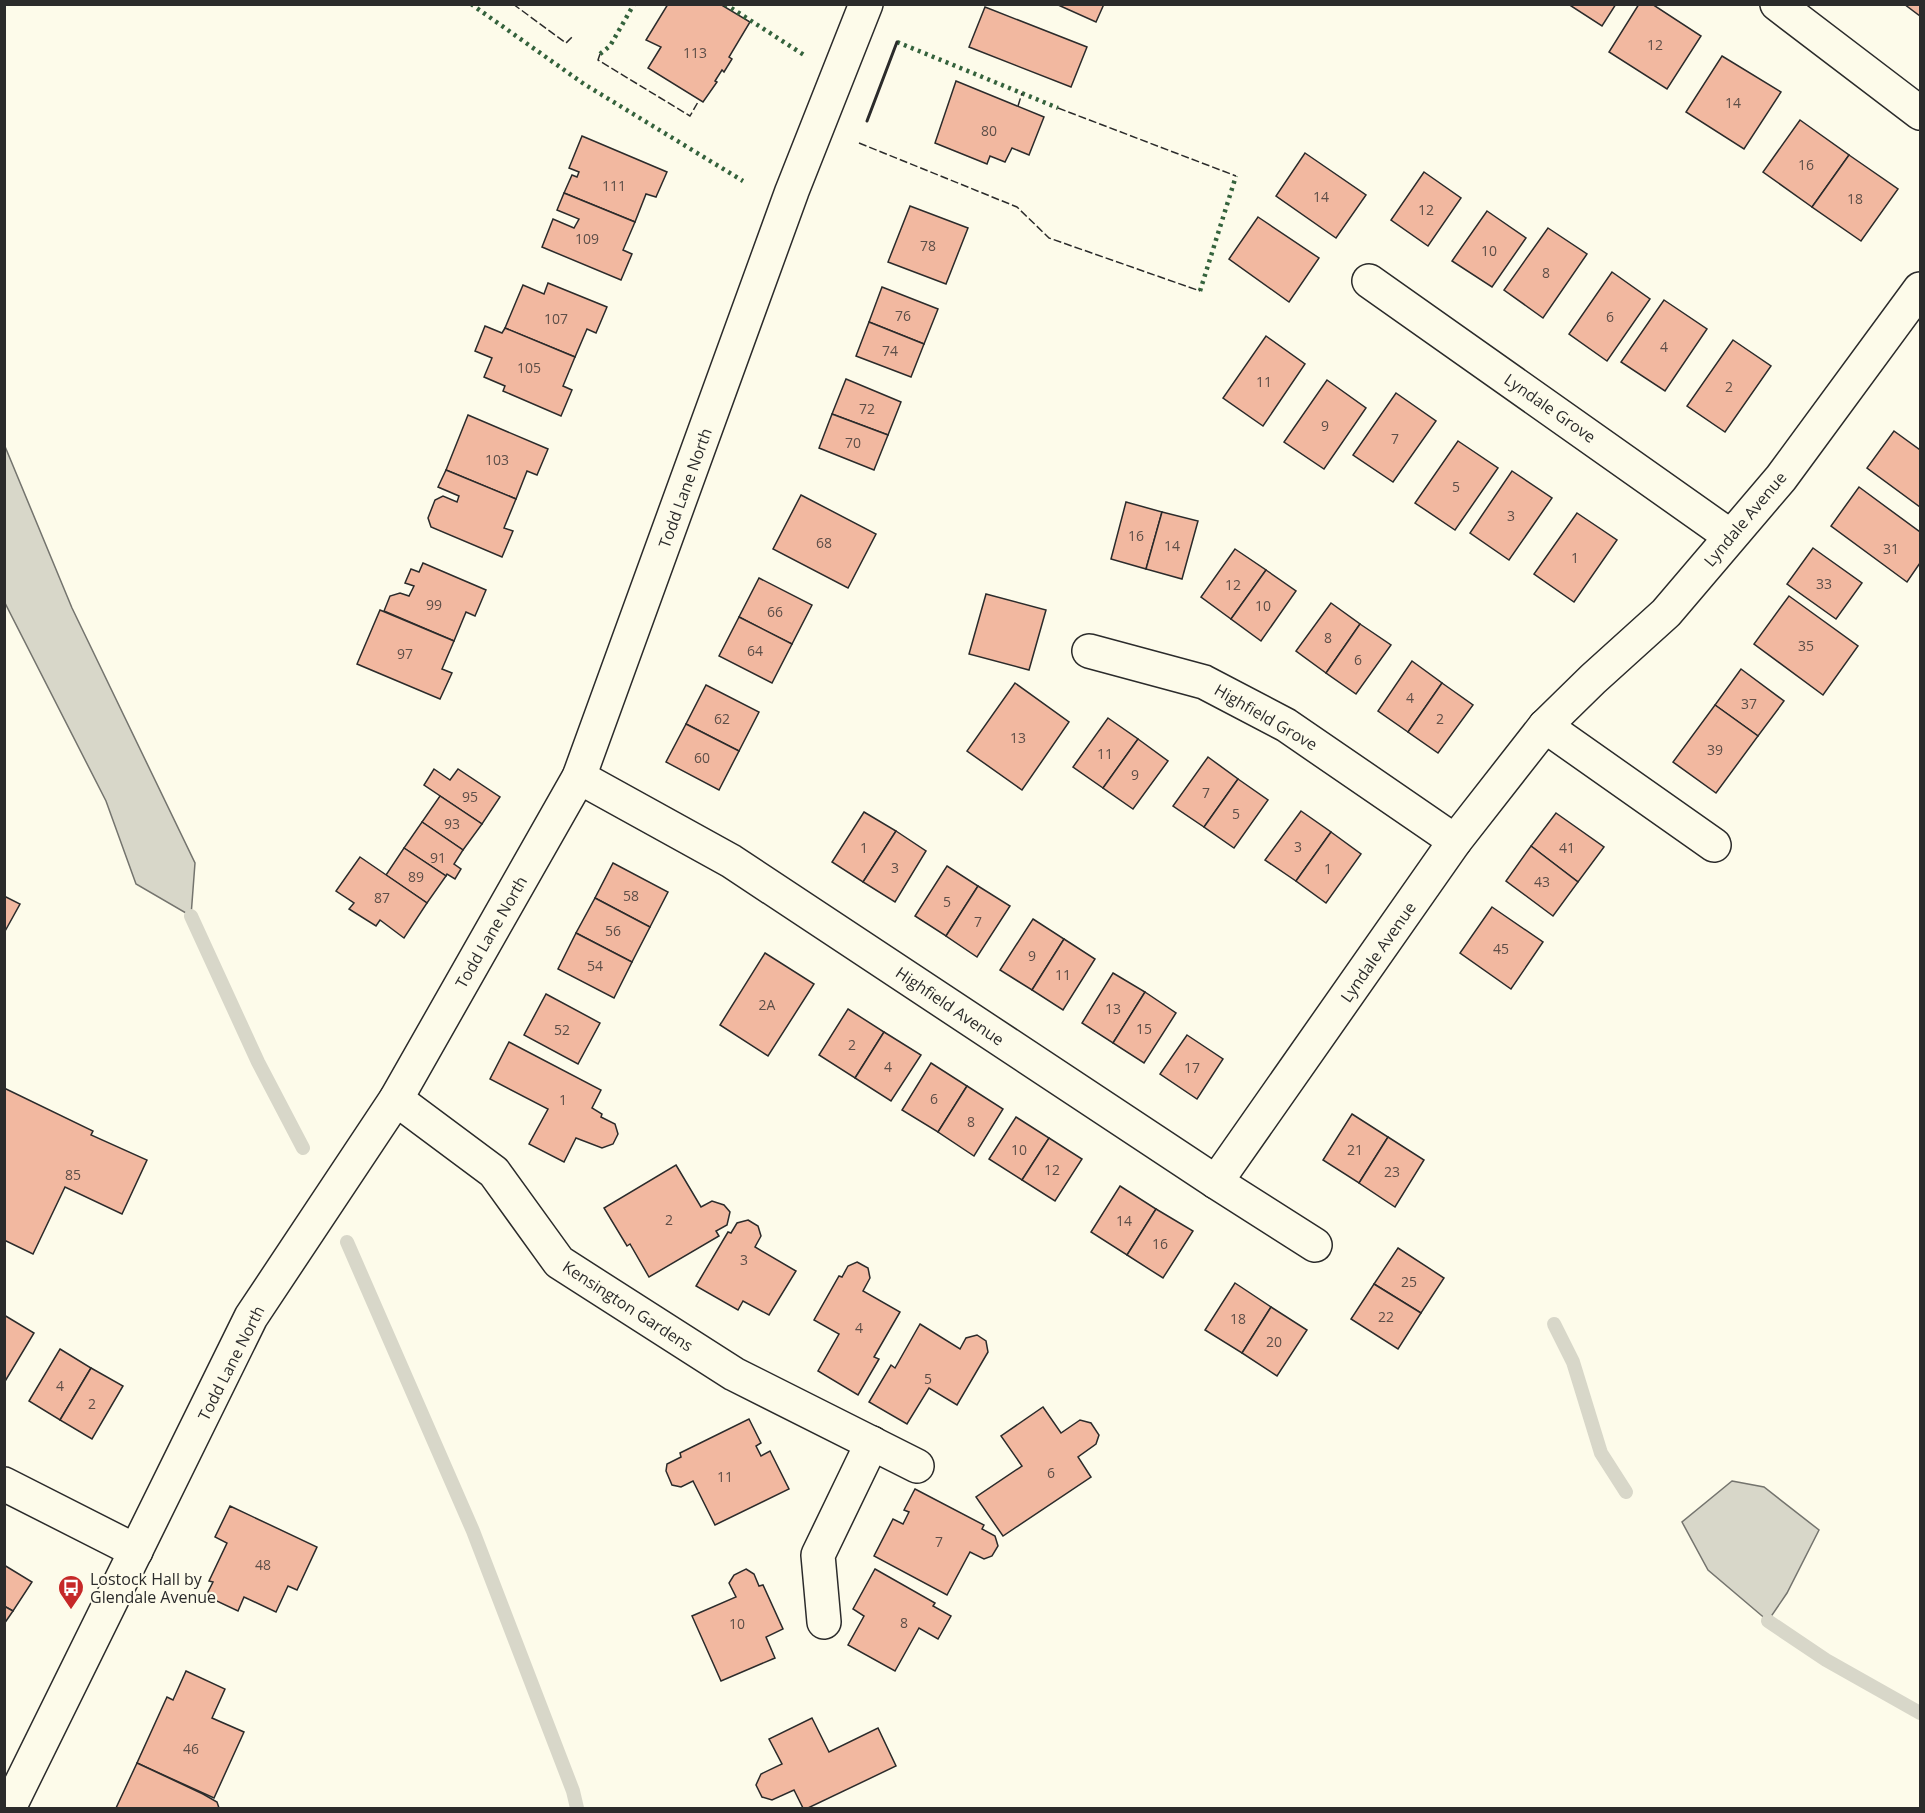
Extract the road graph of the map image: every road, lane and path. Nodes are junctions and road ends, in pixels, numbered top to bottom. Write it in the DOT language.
graph roads {
  1 [pos="866,4"];
  2 [pos="1777,4"];
  3 [pos="1920,113"];
  4 [pos="1369,281"];
  5 [pos="1920,289"];
  6 [pos="1730,536"];
  7 [pos="1089,651"];
  8 [pos="1545,726"];
  9 [pos="579,777"];
  10 [pos="1455,841"];
  11 [pos="1714,845"];
  12 [pos="396,1099"];
  13 [pos="1216,1182"];
  14 [pos="1315,1245"];
  15 [pos="872,1443"];
  16 [pos="917,1466"];
  17 [pos="4,1484"];
  18 [pos="136,1551"];
  19 [pos="824,1622"];
  20 [pos="9,1809"];
  1 -- 9 [label="street, Todd Lane North"];
  2 -- 3 [label="street"];
  4 -- 6 [label="street, Lyndale Grove"];
  5 -- 6 [label="street, Lyndale Avenue"];
  6 -- 8 [label="street, Lyndale Avenue"];
  7 -- 10 [label="street, Highfield Grove"];
  8 -- 10 [label="street, Lyndale Avenue"];
  8 -- 11 [label="street"];
  9 -- 12 [label="street, Todd Lane North"];
  9 -- 13 [label="street, Highfield Avenue"];
  10 -- 13 [label="street, Lyndale Avenue"];
  12 -- 15 [label="street, Kensington Gardens"];
  12 -- 18 [label="street, Todd Lane North"];
  13 -- 14 [label="street, Highfield Avenue"];
  15 -- 16 [label="street, Kensington Gardens"];
  15 -- 19 [label="street"];
  17 -- 18 [label="street"];
  18 -- 20 [label="street, Todd Lane North"];
}
